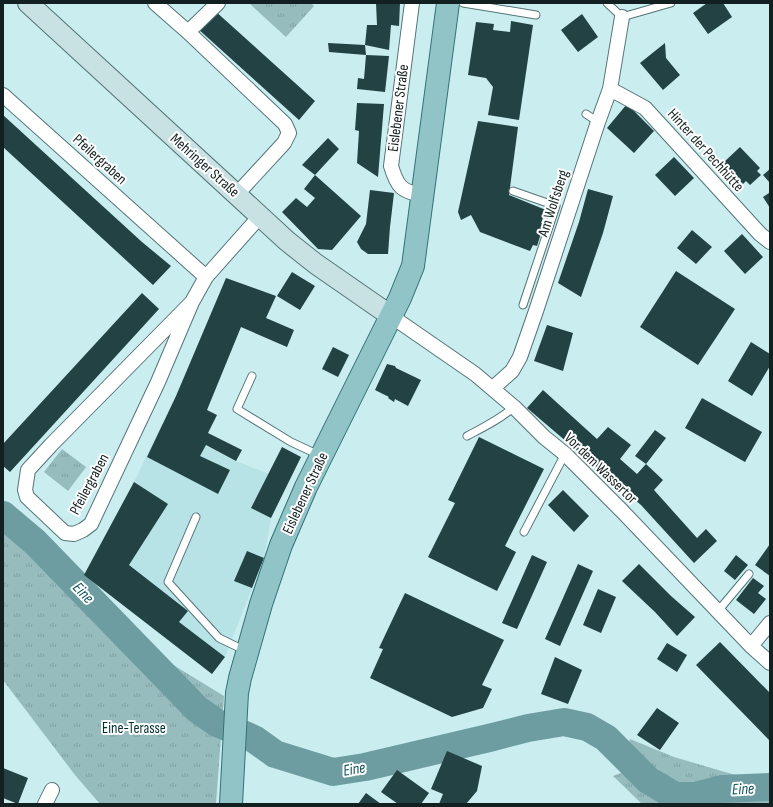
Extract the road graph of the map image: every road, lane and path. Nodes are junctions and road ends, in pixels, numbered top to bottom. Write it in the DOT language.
graph roads {
  1 [pos="28,3"];
  2 [pos="155,3"];
  3 [pos="218,3"];
  4 [pos="412,3"];
  5 [pos="448,3"];
  6 [pos="462,3"];
  7 [pos="607,3"];
  8 [pos="671,3"];
  9 [pos="536,15"];
  10 [pos="622,17"];
  11 [pos="188,32"];
  12 [pos="610,89"];
  13 [pos="3,95"];
  14 [pos="586,114"];
  15 [pos="598,122"];
  16 [pos="513,192"];
  17 [pos="237,194"];
  18 [pos="423,195"];
  19 [pos="261,215"];
  20 [pos="770,242"];
  21 [pos="206,277"];
  22 [pos="192,302"];
  23 [pos="523,305"];
  24 [pos="391,316"];
  25 [pos="252,376"];
  26 [pos="492,388"];
  27 [pos="514,407"];
  28 [pos="467,436"];
  29 [pos="565,454"];
  30 [pos="322,456"];
  31 [pos="196,518"];
  32 [pos="524,532"];
  33 [pos="749,574"];
  34 [pos="718,611"];
  35 [pos="770,623"];
  36 [pos="751,646"];
  37 [pos="247,651"];
  38 [pos="770,663"];
  39 [pos="52,790"];
  40 [pos="45,804"];
  41 [pos="231,804"];
  1 -- 17 [label="main road, Mehringer Straße"];
  2 -- 11 [label="street"];
  3 -- 11 [label="street"];
  4 -- 18 [label="street, Eislebener Straße"];
  5 -- 18 [label="main road, Eislebener Straße"];
  6 -- 9 [label="lane"];
  7 -- 10 [label="lane"];
  8 -- 10 [label="lane"];
  10 -- 12 [label="street, Am Wolfsberg"];
  11 -- 17 [label="street"];
  12 -- 15 [label="street, Am Wolfsberg"];
  12 -- 20 [label="street, Hinter der Pechhütte"];
  13 -- 21 [label="street, Pfeilergraben"];
  14 -- 15 [label="lane"];
  15 -- 26 [label="street, Am Wolfsberg"];
  16 -- 23 [label="lane"];
  17 -- 19 [label="main road, Mehringer Straße"];
  18 -- 24 [label="main road, Eislebener Straße"];
  19 -- 21 [label="street"];
  19 -- 24 [label="main road, Mehringer Straße"];
  21 -- 22 [label="street, Pfeilergraben"];
  22 -- 22 [label="street, Pfeilergraben"];
  24 -- 26 [label="street, Vor dem Wassertor"];
  24 -- 30 [label="main road, Eislebener Straße"];
  25 -- 30 [label="lane"];
  26 -- 27 [label="street, Vor dem Wassertor"];
  27 -- 28 [label="lane"];
  27 -- 29 [label="street, Vor dem Wassertor"];
  29 -- 32 [label="lane"];
  29 -- 34 [label="street, Vor dem Wassertor"];
  30 -- 37 [label="main road, Eislebener Straße"];
  31 -- 37 [label="lane"];
  33 -- 34 [label="lane"];
  34 -- 36 [label="street, Vor dem Wassertor"];
  35 -- 36 [label="street"];
  36 -- 38 [label="street, Vor dem Wassertor"];
  37 -- 41 [label="main road, Eislebener Straße"];
  39 -- 40 [label="street"];
}
